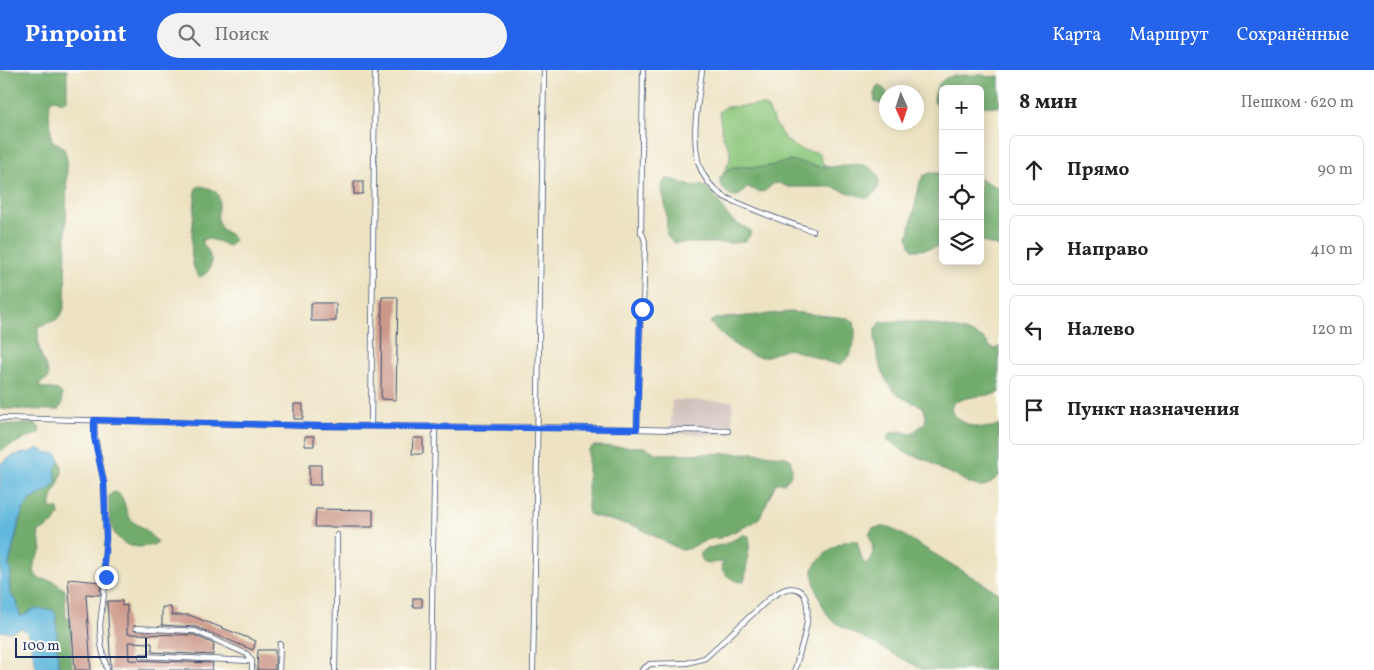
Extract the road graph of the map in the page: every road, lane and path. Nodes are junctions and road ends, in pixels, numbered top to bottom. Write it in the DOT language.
graph roads {
  1 [pos="375,70"];
  2 [pos="544,70"];
  3 [pos="643,70"];
  4 [pos="702,70"];
  5 [pos="813,231"];
  6 [pos="0,418"];
  7 [pos="94,420"];
  8 [pos="371,426"];
  9 [pos="435,426"];
  10 [pos="538,427"];
  11 [pos="637,429"];
  12 [pos="728,431"];
  13 [pos="337,535"];
  14 [pos="136,628"];
  15 [pos="280,644"];
  16 [pos="141,656"];
  17 [pos="252,661"];
  18 [pos="107,670"];
  19 [pos="252,670"];
  20 [pos="279,670"];
  21 [pos="334,670"];
  22 [pos="431,670"];
  23 [pos="533,670"];
  24 [pos="642,670"];
  25 [pos="795,670"];
  1 -- 8 [label="lane"];
  2 -- 10 [label="lane"];
  3 -- 11 [label="lane"];
  4 -- 5 [label="lane"];
  6 -- 7 [label="lane"];
  7 -- 8 [label="lane"];
  7 -- 18 [label="lane"];
  8 -- 9 [label="lane"];
  9 -- 10 [label="lane"];
  9 -- 22 [label="lane"];
  10 -- 11 [label="lane"];
  10 -- 23 [label="lane"];
  11 -- 12 [label="lane"];
  13 -- 21 [label="lane"];
  14 -- 17 [label="lane"];
  15 -- 20 [label="lane"];
  16 -- 17 [label="lane"];
  17 -- 19 [label="lane"];
  24 -- 25 [label="lane"];
}
